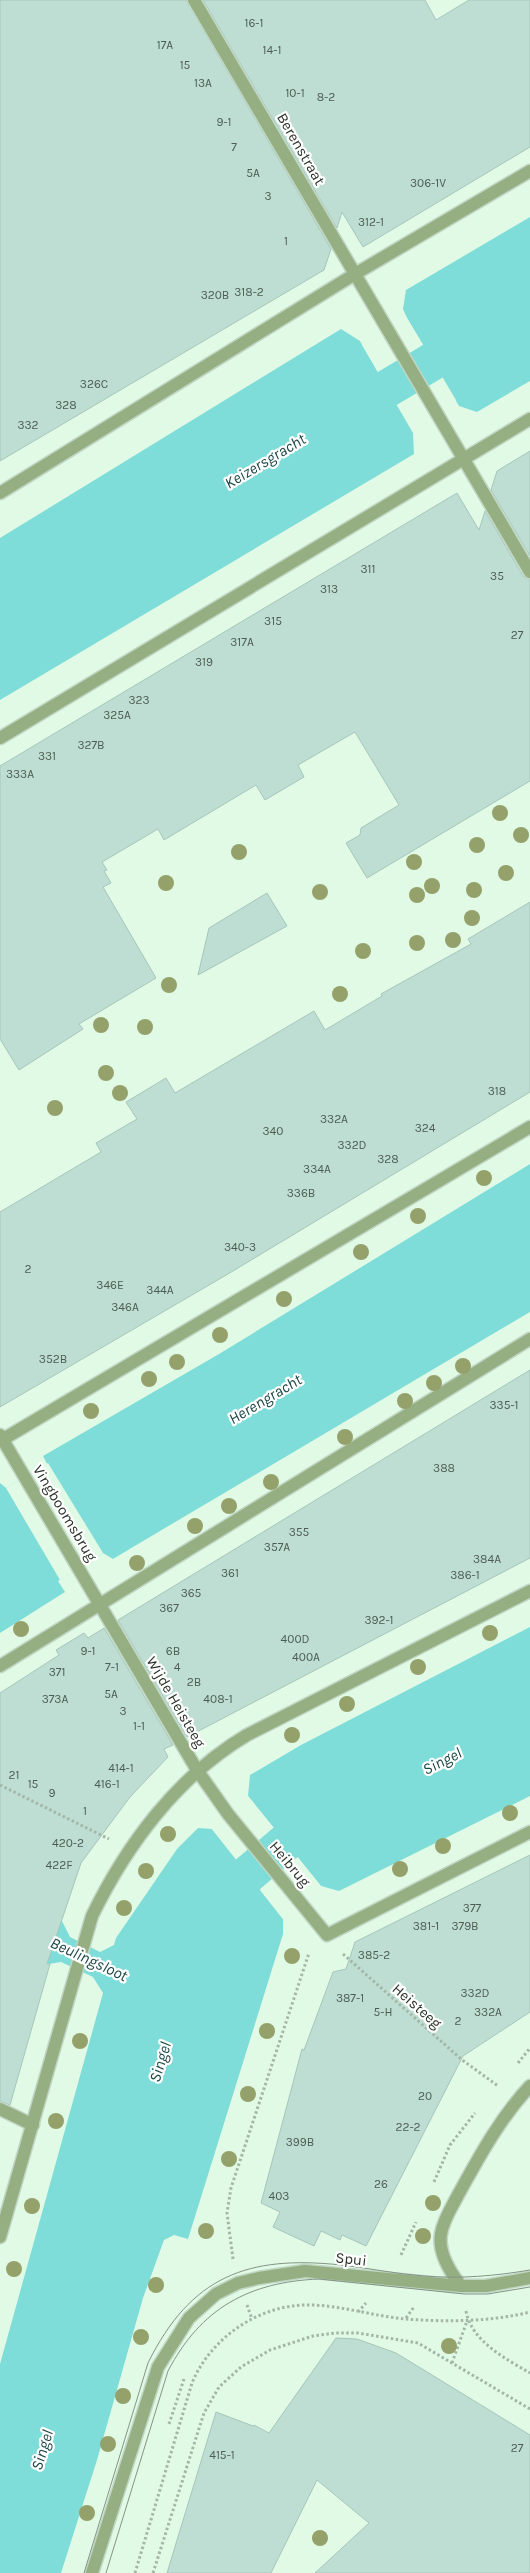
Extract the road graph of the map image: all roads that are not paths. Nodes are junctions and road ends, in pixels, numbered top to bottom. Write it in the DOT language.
graph roads {
  1 [pos="194,0"];
  2 [pos="530,171"];
  3 [pos="355,274"];
  4 [pos="530,419"];
  5 [pos="464,458"];
  6 [pos="0,493"];
  7 [pos="530,572"];
  8 [pos="0,738"];
  9 [pos="530,1126"];
  10 [pos="530,1339"];
  11 [pos="1,1438"];
  12 [pos="530,1591"];
  13 [pos="101,1604"];
  14 [pos="0,1666"];
  15 [pos="197,1770"];
  16 [pos="228,1814"];
  17 [pos="530,1832"];
  18 [pos="530,2086"];
  19 [pos="0,2109"];
  20 [pos="33,2125"];
  21 [pos="0,2237"];
  22 [pos="530,2278"];
  23 [pos="461,2286"];
  24 [pos="92,2573"];
  1 -- 3 [label="street, Berenstraat"];
  2 -- 3 [label="street"];
  3 -- 5 [label="street, Berenstraat"];
  3 -- 6 [label="street"];
  4 -- 5 [label="street"];
  5 -- 7 [label="street, Berenstraat"];
  5 -- 8 [label="street"];
  9 -- 11 [label="street"];
  10 -- 13 [label="street"];
  11 -- 13 [label="street, Vingboomsbrug"];
  12 -- 15 [label="street"];
  13 -- 14 [label="street"];
  13 -- 15 [label="street, Wijde Heisteeg"];
  15 -- 16 [label="street, Wijde Heisteeg"];
  15 -- 20 [label="street"];
  16 -- 17 [label="street, Heibrug"];
  18 -- 23 [label="street"];
  19 -- 20 [label="street"];
  20 -- 21 [label="street"];
  22 -- 23 [label="street, Spui"];
  23 -- 24 [label="street, Spui"];
}
